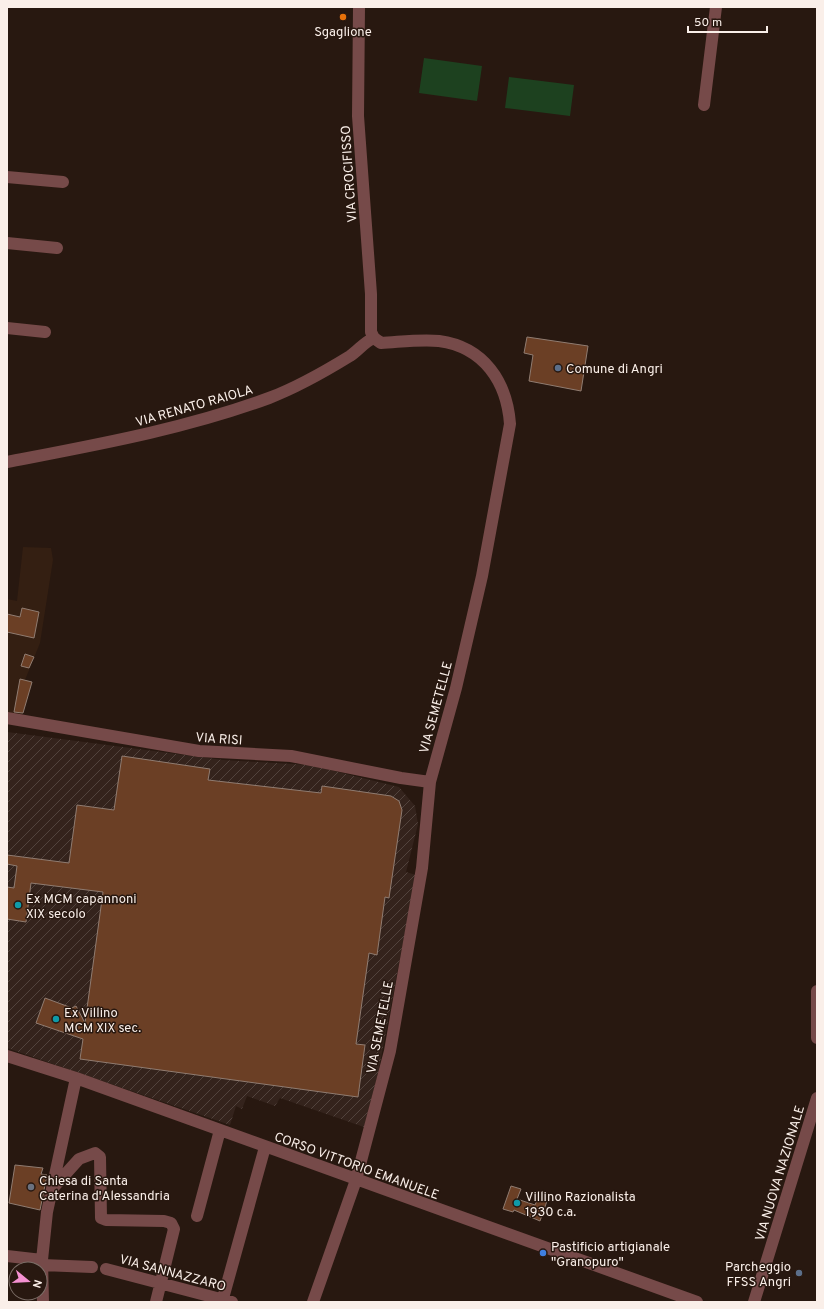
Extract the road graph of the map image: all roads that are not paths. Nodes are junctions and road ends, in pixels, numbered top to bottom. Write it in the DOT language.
graph roads {
  1 [pos="359,7"];
  2 [pos="716,7"];
  3 [pos="704,104"];
  4 [pos="7,177"];
  5 [pos="63,182"];
  6 [pos="7,243"];
  7 [pos="57,248"];
  8 [pos="7,328"];
  9 [pos="45,332"];
  10 [pos="374,338"];
  11 [pos="7,462"];
  12 [pos="7,718"];
  13 [pos="430,782"];
  14 [pos="817,991"];
  15 [pos="817,1038"];
  16 [pos="7,1056"];
  17 [pos="76,1078"];
  18 [pos="817,1098"];
  19 [pos="220,1130"];
  20 [pos="265,1147"];
  21 [pos="356,1180"];
  22 [pos="52,1189"];
  23 [pos="197,1216"];
  24 [pos="7,1256"];
  25 [pos="36,1261"];
  26 [pos="42,1261"];
  27 [pos="48,1263"];
  28 [pos="92,1267"];
  29 [pos="106,1269"];
  30 [pos="161,1282"];
  31 [pos="225,1301"];
  32 [pos="156,1302"];
  33 [pos="313,1302"];
  34 [pos="697,1302"];
  35 [pos="754,1302"];
  1 -- 10 [label="street, VIA CROCIFISSO"];
  2 -- 3 [label="street"];
  4 -- 5 [label="street"];
  6 -- 7 [label="street"];
  8 -- 9 [label="street"];
  10 -- 11 [label="street, VIA RENATO RAIOLA"];
  10 -- 13 [label="street, VIA SEMETELLE"];
  12 -- 13 [label="street, VIA RISI"];
  13 -- 21 [label="street, VIA SEMETELLE"];
  14 -- 15 [label="street"];
  16 -- 17 [label="street, CORSO VITTORIO EMANUELE"];
  17 -- 19 [label="street, CORSO VITTORIO EMANUELE"];
  17 -- 22 [label="street"];
  18 -- 35 [label="street, VIA NUOVA NAZIONALE"];
  19 -- 20 [label="street, CORSO VITTORIO EMANUELE"];
  19 -- 23 [label="street"];
  20 -- 21 [label="street, CORSO VITTORIO EMANUELE"];
  20 -- 31 [label="street"];
  21 -- 33 [label="street, VIA SEMETELLE"];
  21 -- 34 [label="street, CORSO VITTORIO EMANUELE"];
  22 -- 26 [label="street"];
  22 -- 30 [label="street"];
  24 -- 25 [label="street"];
  27 -- 28 [label="street"];
  29 -- 30 [label="street, VIA SANNAZZARO"];
  30 -- 31 [label="street, VIA SANNAZZARO"];
  30 -- 32 [label="street"];
}
